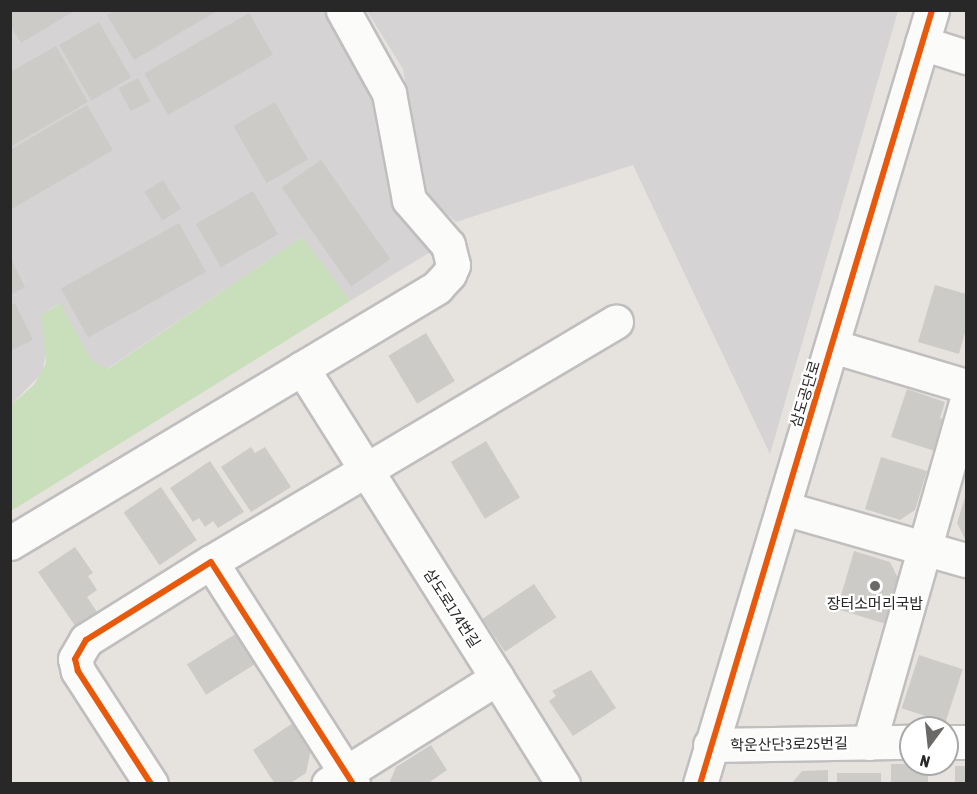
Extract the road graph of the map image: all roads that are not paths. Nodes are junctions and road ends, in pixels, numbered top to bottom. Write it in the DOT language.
graph roads {
  1 [pos="344,10"];
  2 [pos="932,10"];
  3 [pos="922,43"];
  4 [pos="966,57"];
  5 [pos="616,322"];
  6 [pos="832,346"];
  7 [pos="302,368"];
  8 [pos="966,386"];
  9 [pos="966,403"];
  10 [pos="364,472"];
  11 [pos="783,508"];
  12 [pos="10,543"];
  13 [pos="924,548"];
  14 [pos="966,560"];
  15 [pos="211,562"];
  16 [pos="497,678"];
  17 [pos="899,742"];
  18 [pos="869,743"];
  19 [pos="710,745"];
  20 [pos="342,780"];
  21 [pos="152,783"];
  22 [pos="563,783"];
  23 [pos="699,783"];
  1 -- 7 [label="street"];
  2 -- 3 [label="street, 삼도공단로"];
  3 -- 4 [label="street"];
  3 -- 6 [label="street, 삼도공단로"];
  5 -- 10 [label="street"];
  6 -- 8 [label="street"];
  6 -- 11 [label="street, 삼도공단로"];
  7 -- 10 [label="street, 삼도로174번길"];
  7 -- 12 [label="street"];
  9 -- 13 [label="street, 학운산단3로25번길"];
  10 -- 15 [label="street"];
  10 -- 16 [label="street, 삼도로174번길"];
  11 -- 13 [label="street"];
  11 -- 19 [label="street, 삼도공단로"];
  13 -- 14 [label="street"];
  13 -- 18 [label="street, 학운산단3로25번길"];
  15 -- 20 [label="street"];
  15 -- 21 [label="street"];
  16 -- 20 [label="street"];
  16 -- 22 [label="street, 삼도로174번길"];
  17 -- 18 [label="street, 학운산단3로25번길"];
  18 -- 19 [label="street, 학운산단3로25번길"];
  19 -- 23 [label="street, 삼도공단로"];
}
